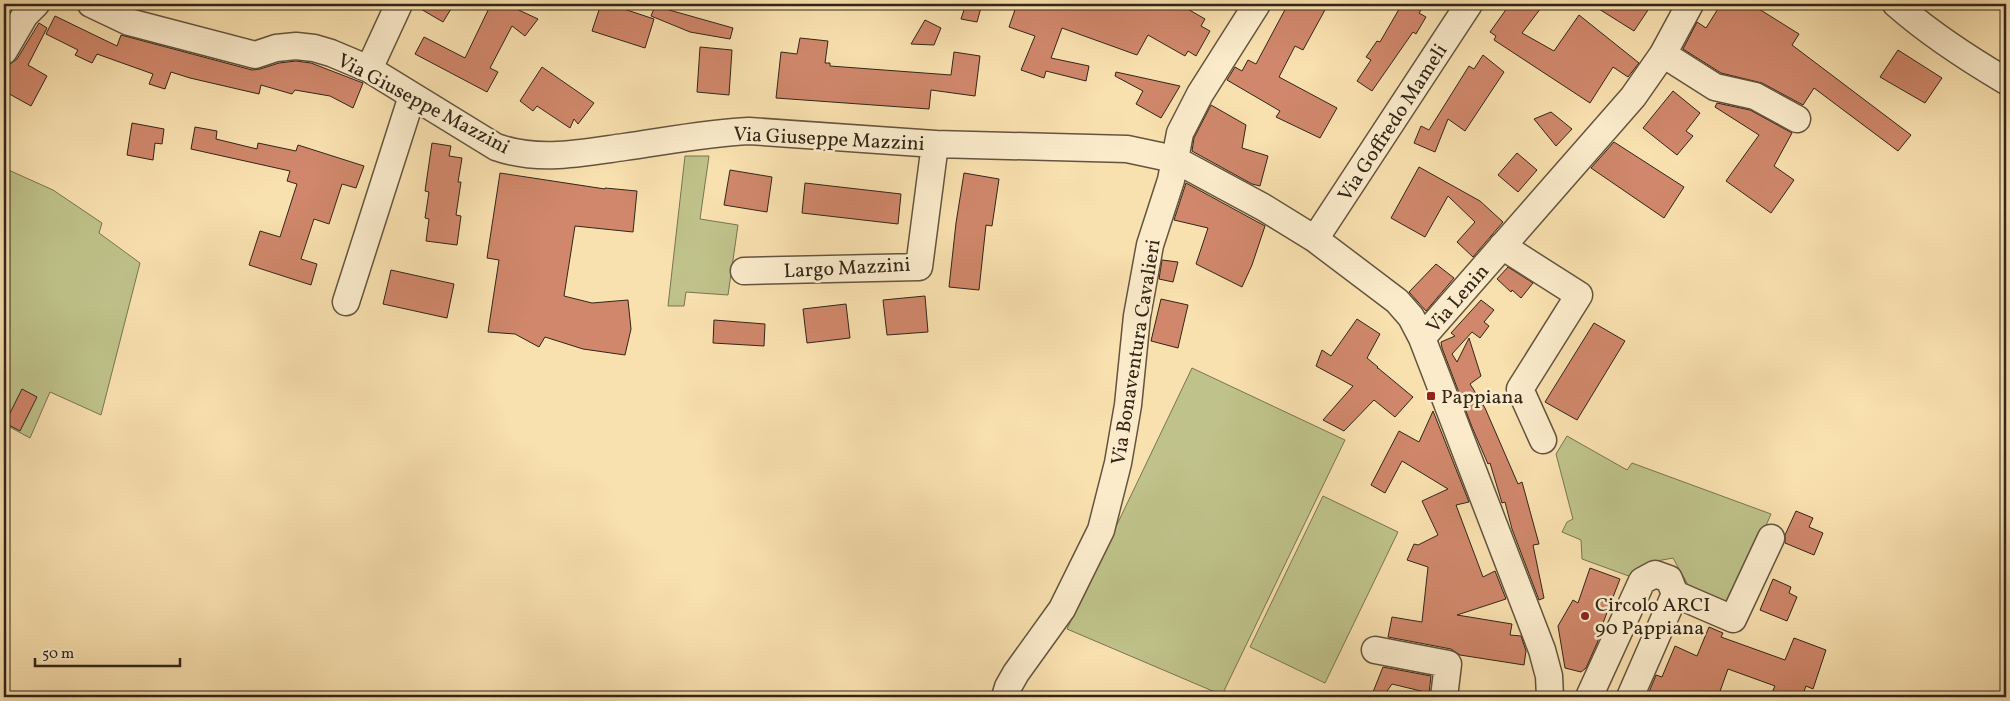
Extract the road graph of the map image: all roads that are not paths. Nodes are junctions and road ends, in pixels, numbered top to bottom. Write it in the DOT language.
graph roads {
  1 [pos="36,4"];
  2 [pos="91,4"];
  3 [pos="399,4"];
  4 [pos="1257,4"];
  5 [pos="1469,4"];
  6 [pos="1690,4"];
  7 [pos="1896,4"];
  8 [pos="4,51"];
  9 [pos="1663,54"];
  10 [pos="369,69"];
  11 [pos="2006,81"];
  12 [pos="412,96"];
  13 [pos="1797,119"];
  14 [pos="935,144"];
  15 [pos="1174,159"];
  16 [pos="1315,239"];
  17 [pos="1502,246"];
  18 [pos="744,272"];
  19 [pos="346,302"];
  20 [pos="1422,338"];
  21 [pos="1543,440"];
  22 [pos="1771,538"];
  23 [pos="1675,594"];
  24 [pos="1375,650"];
  25 [pos="1556,694"];
  26 [pos="1005,697"];
  27 [pos="1444,697"];
  28 [pos="1589,697"];
  29 [pos="1630,697"];
  1 -- 8 [label="street"];
  2 -- 10 [label="street, Via Giuseppe Mazzini"];
  3 -- 10 [label="street"];
  4 -- 15 [label="street, Via Bonaventura Cavalieri"];
  5 -- 16 [label="street, Via Goffredo Mameli"];
  6 -- 9 [label="street, Via Lenin"];
  7 -- 11 [label="street"];
  9 -- 13 [label="street"];
  9 -- 17 [label="street, Via Lenin"];
  10 -- 12 [label="street, Via Giuseppe Mazzini"];
  12 -- 14 [label="street, Via Giuseppe Mazzini"];
  12 -- 19 [label="street"];
  14 -- 15 [label="street, Via Giuseppe Mazzini"];
  14 -- 18 [label="street, Largo Mazzini"];
  15 -- 16 [label="street, Via Giuseppe Mazzini"];
  15 -- 26 [label="street, Via Bonaventura Cavalieri"];
  16 -- 20 [label="street, Via Giuseppe Mazzini"];
  17 -- 20 [label="street, Via Lenin"];
  17 -- 21 [label="street"];
  20 -- 25 [label="street, Via Lenin"];
  22 -- 23 [label="street"];
  23 -- 28 [label="street"];
  23 -- 29 [label="street"];
  24 -- 27 [label="street"];
}
